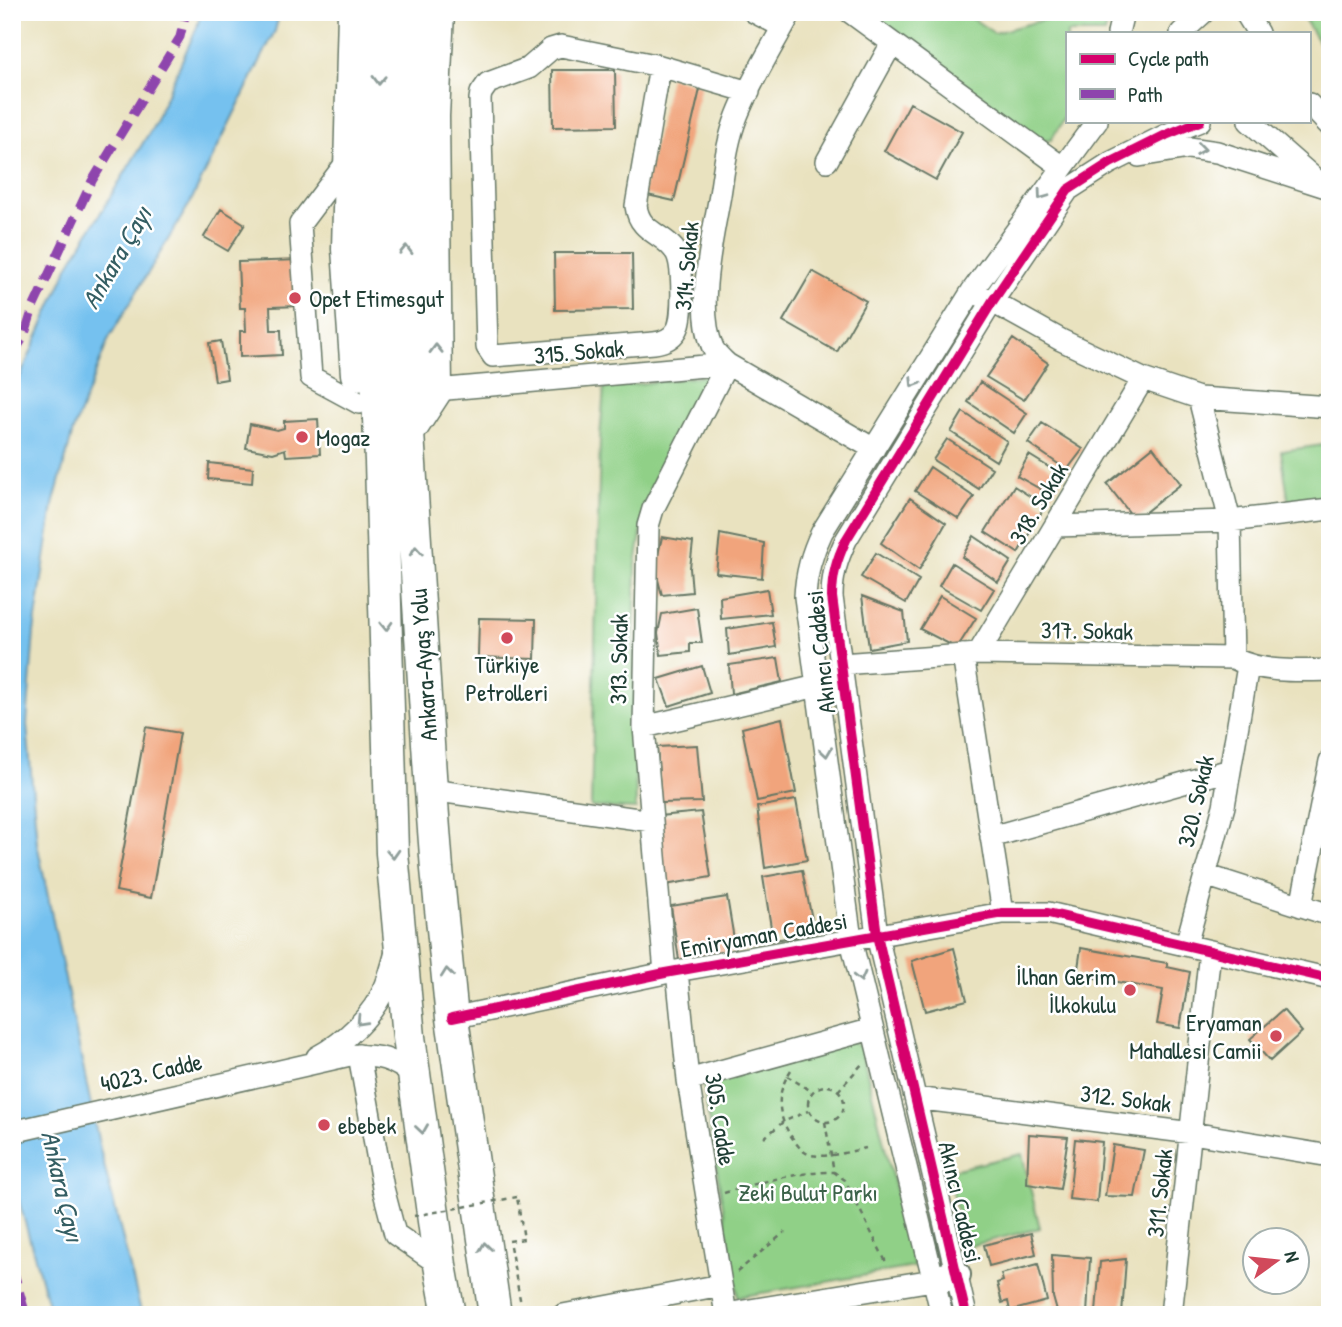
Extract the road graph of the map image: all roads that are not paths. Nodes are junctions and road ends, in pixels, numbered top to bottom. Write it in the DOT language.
graph roads {
  1 [pos="354,12"];
  2 [pos="380,12"];
  3 [pos="410,12"];
  4 [pos="438,12"];
  5 [pos="754,12"];
  6 [pos="850,12"];
  7 [pos="1123,12"];
  8 [pos="1204,12"];
  9 [pos="1245,12"];
  10 [pos="787,20"];
  11 [pos="1186,27"];
  12 [pos="1118,32"];
  13 [pos="1257,32"];
  14 [pos="892,43"];
  15 [pos="660,66"];
  16 [pos="748,92"];
  17 [pos="1310,105"];
  18 [pos="1077,122"];
  19 [pos="1096,122"];
  20 [pos="1198,122"];
  21 [pos="1250,122"];
  22 [pos="1330,126"];
  23 [pos="349,159"];
  24 [pos="827,161"];
  25 [pos="1110,163"];
  26 [pos="1065,164"];
  27 [pos="1327,188"];
  28 [pos="972,291"];
  29 [pos="992,302"];
  30 [pos="727,364"];
  31 [pos="1143,379"];
  32 [pos="436,390"];
  33 [pos="1199,398"];
  34 [pos="359,403"];
  35 [pos="1330,407"];
  36 [pos="408,433"];
  37 [pos="874,449"];
  38 [pos="381,461"];
  39 [pos="1330,509"];
  40 [pos="1230,521"];
  41 [pos="1055,526"];
  42 [pos="970,655"];
  43 [pos="1240,662"];
  44 [pos="841,664"];
  45 [pos="1330,670"];
  46 [pos="817,687"];
  47 [pos="643,727"];
  48 [pos="1330,761"];
  49 [pos="1230,770"];
  50 [pos="431,790"];
  51 [pos="652,821"];
  52 [pos="991,836"];
  53 [pos="1205,875"];
  54 [pos="1301,906"];
  55 [pos="1003,913"];
  56 [pos="1330,915"];
  57 [pos="877,935"];
  58 [pos="400,939"];
  59 [pos="851,940"];
  60 [pos="1186,945"];
  61 [pos="1210,951"];
  62 [pos="671,972"];
  63 [pos="1330,979"];
  64 [pos="452,1018"];
  65 [pos="874,1038"];
  66 [pos="359,1055"];
  67 [pos="302,1064"];
  68 [pos="415,1076"];
  69 [pos="688,1080"];
  70 [pos="915,1098"];
  71 [pos="12,1132"];
  72 [pos="1192,1133"];
  73 [pos="1330,1156"];
  74 [pos="440,1265"];
  75 [pos="945,1277"];
  76 [pos="721,1285"];
  77 [pos="726,1314"];
  78 [pos="449,1315"];
  79 [pos="495,1315"];
  80 [pos="563,1315"];
  81 [pos="942,1315"];
  82 [pos="965,1315"];
  83 [pos="1171,1315"];
  1 -- 23 [label="highway"];
  2 -- 38 [label="highway, Ankara-Ayaş Yolu, one-way"];
  36 -- 3 [label="highway, Ankara-Ayaş Yolu, one-way"];
  32 -- 4 [label="highway, one-way"];
  5 -- 10 [label="street"];
  6 -- 14 [label="street"];
  7 -- 12 [label="street"];
  8 -- 11 [label="street"];
  9 -- 13 [label="street"];
  10 -- 16 [label="street, 314. Sokak"];
  14 -- 24 [label="street"];
  14 -- 26 [label="street"];
  15 -- 15 [label="street"];
  15 -- 16 [label="street"];
  16 -- 30 [label="street, 314. Sokak"];
  17 -- 22 [label="street"];
  18 -- 26 [label="street"];
  19 -- 26 [label="street, Akıncı Caddesi"];
  20 -- 25 [label="street, Akıncı Caddesi"];
  21 -- 27 [label="street"];
  23 -- 34 [label="highway"];
  23 -- 34 [label="street"];
  25 -- 27 [label="street, one-way"];
  25 -- 29 [label="street, Akıncı Caddesi"];
  26 -- 28 [label="street, Akıncı Caddesi, one-way"];
  28 -- 29 [label="street"];
  28 -- 37 [label="street, Akıncı Caddesi, one-way"];
  29 -- 31 [label="street"];
  29 -- 44 [label="street, Akıncı Caddesi"];
  30 -- 32 [label="street, 315. Sokak"];
  30 -- 37 [label="street, 314. Sokak"];
  30 -- 47 [label="street, 313. Sokak"];
  31 -- 33 [label="street"];
  31 -- 41 [label="street, 318. Sokak"];
  32 -- 36 [label="highway"];
  33 -- 35 [label="street"];
  33 -- 40 [label="street, 320. Sokak"];
  34 -- 38 [label="highway"];
  50 -- 36 [label="highway, Ankara-Ayaş Yolu, one-way"];
  37 -- 46 [label="street, Akıncı Caddesi"];
  38 -- 58 [label="highway, Ankara-Ayaş Yolu, one-way"];
  39 -- 40 [label="street"];
  40 -- 41 [label="street"];
  40 -- 43 [label="street, 320. Sokak"];
  41 -- 42 [label="street, 318. Sokak"];
  42 -- 43 [label="street, 317. Sokak"];
  42 -- 44 [label="street, 317. Sokak"];
  42 -- 52 [label="street"];
  43 -- 45 [label="street, 317. Sokak"];
  43 -- 49 [label="street, 320. Sokak"];
  44 -- 57 [label="street, Akıncı Caddesi"];
  46 -- 47 [label="street"];
  46 -- 59 [label="street, Akıncı Caddesi, one-way"];
  47 -- 51 [label="street, 313. Sokak"];
  48 -- 54 [label="street"];
  49 -- 52 [label="street"];
  49 -- 53 [label="street, 320. Sokak"];
  50 -- 51 [label="street"];
  64 -- 50 [label="highway, Ankara-Ayaş Yolu, one-way"];
  51 -- 62 [label="street, 313. Sokak"];
  52 -- 55 [label="street"];
  53 -- 54 [label="street"];
  53 -- 60 [label="street, 320. Sokak"];
  54 -- 56 [label="street"];
  55 -- 57 [label="street, Emiryaman Caddesi"];
  55 -- 60 [label="street, Emiryaman Caddesi"];
  57 -- 59 [label="street, Emiryaman Caddesi"];
  57 -- 70 [label="street, Akıncı Caddesi"];
  58 -- 67 [label="street, 4023. Cadde, one-way"];
  58 -- 68 [label="highway, Ankara-Ayaş Yolu"];
  59 -- 62 [label="street, Emiryaman Caddesi"];
  59 -- 65 [label="street, Akıncı Caddesi, one-way"];
  60 -- 61 [label="street, Emiryaman Caddesi"];
  61 -- 63 [label="street, Emiryaman Caddesi"];
  61 -- 72 [label="street, 311. Sokak"];
  62 -- 64 [label="street, Emiryaman Caddesi"];
  62 -- 69 [label="street, 305. Cadde"];
  79 -- 64 [label="highway, Ankara-Ayaş Yolu, one-way"];
  65 -- 69 [label="street"];
  65 -- 75 [label="street, Akıncı Caddesi"];
  66 -- 67 [label="street, 4023. Cadde"];
  66 -- 68 [label="street, 4023. Cadde"];
  66 -- 74 [label="street"];
  67 -- 71 [label="street, 4023. Cadde"];
  68 -- 74 [label="highway, Ankara-Ayaş Yolu, one-way"];
  69 -- 76 [label="street, 305. Cadde"];
  70 -- 72 [label="street, 312. Sokak"];
  70 -- 75 [label="street, Akıncı Caddesi"];
  72 -- 73 [label="street, 312. Sokak"];
  72 -- 83 [label="street, 311. Sokak"];
  74 -- 78 [label="highway, Ankara-Ayaş Yolu"];
  75 -- 77 [label="street"];
  75 -- 81 [label="street, Akıncı Caddesi"];
  75 -- 82 [label="street, Akıncı Caddesi"];
  76 -- 77 [label="street, 305. Cadde"];
  76 -- 80 [label="street"];
}
